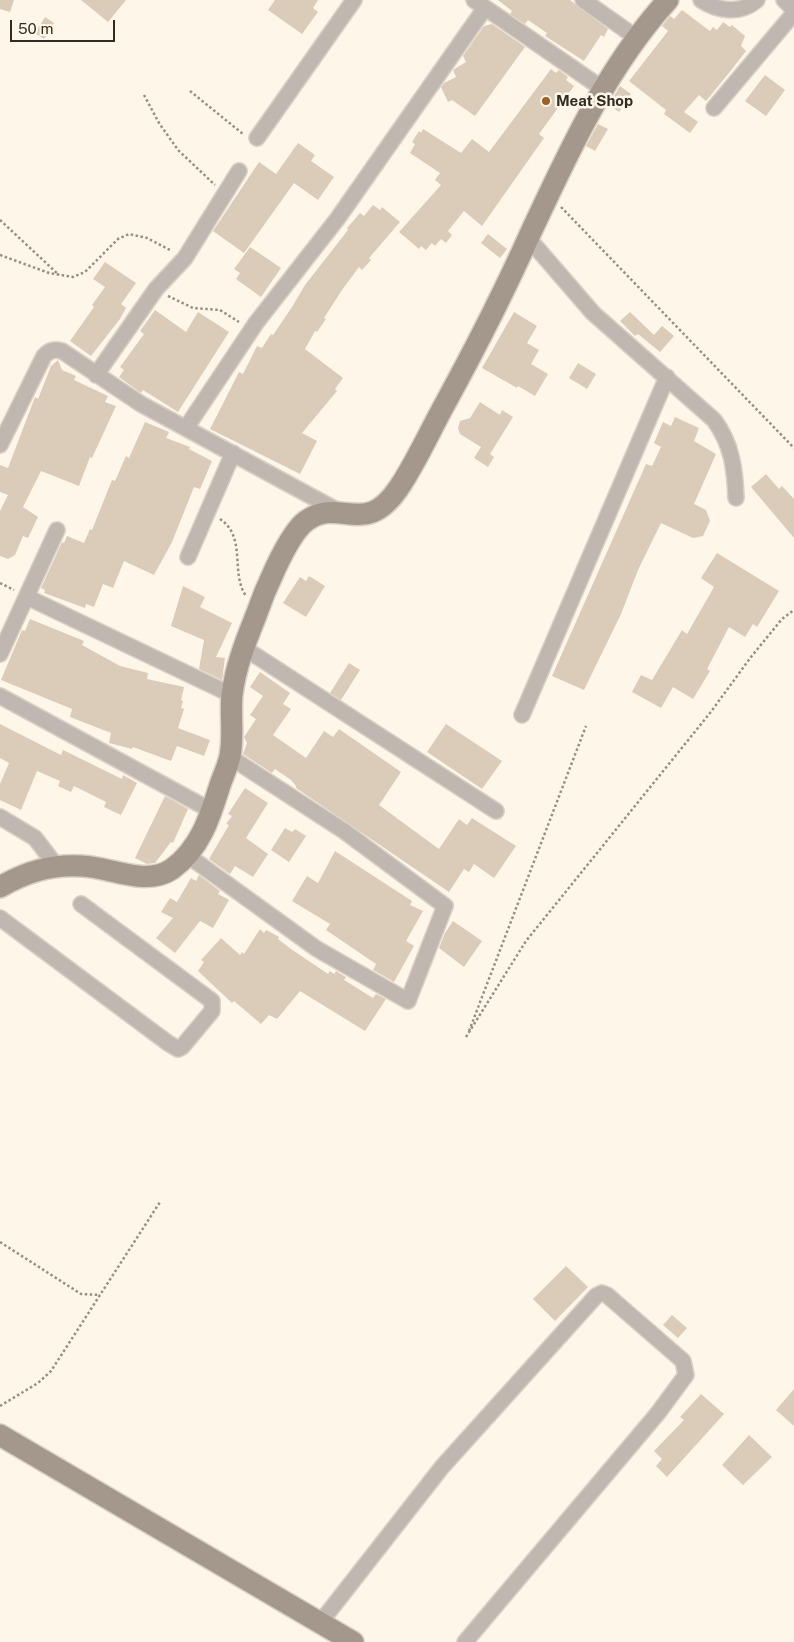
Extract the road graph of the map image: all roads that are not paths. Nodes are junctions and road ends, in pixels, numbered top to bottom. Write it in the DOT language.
graph roads {
  1 [pos="354,0"];
  2 [pos="583,0"];
  3 [pos="668,0"];
  4 [pos="701,0"];
  5 [pos="757,0"];
  6 [pos="784,0"];
  7 [pos="480,4"];
  8 [pos="794,12"];
  9 [pos="637,38"];
  10 [pos="603,89"];
  11 [pos="714,108"];
  12 [pos="259,135"];
  13 [pos="240,171"];
  14 [pos="528,239"];
  15 [pos="96,375"];
  16 [pos="667,377"];
  17 [pos="186,428"];
  18 [pos="0,446"];
  19 [pos="233,453"];
  20 [pos="736,498"];
  21 [pos="344,514"];
  22 [pos="57,530"];
  23 [pos="188,557"];
  24 [pos="26,597"];
  25 [pos="244,648"];
  26 [pos="0,654"];
  27 [pos="232,695"];
  28 [pos="0,696"];
  29 [pos="522,716"];
  30 [pos="230,757"];
  31 [pos="212,811"];
  32 [pos="496,811"];
  33 [pos="0,817"];
  34 [pos="187,855"];
  35 [pos="57,867"];
  36 [pos="0,887"];
  37 [pos="81,904"];
  38 [pos="0,918"];
  39 [pos="2,1439"];
  40 [pos="320,1623"];
  41 [pos="353,1642"];
  42 [pos="465,1642"];
  1 -- 12 [label="street"];
  2 -- 9 [label="street"];
  3 -- 9 [label="street"];
  4 -- 5 [label="street"];
  6 -- 8 [label="street"];
  7 -- 10 [label="street"];
  7 -- 17 [label="street"];
  8 -- 11 [label="street"];
  9 -- 10 [label="street"];
  10 -- 14 [label="street"];
  13 -- 15 [label="street"];
  14 -- 16 [label="street"];
  14 -- 21 [label="street"];
  15 -- 17 [label="street"];
  15 -- 18 [label="street"];
  16 -- 20 [label="street"];
  16 -- 29 [label="street"];
  17 -- 19 [label="street"];
  19 -- 21 [label="street"];
  19 -- 23 [label="street"];
  21 -- 25 [label="street"];
  22 -- 24 [label="street"];
  24 -- 26 [label="street"];
  24 -- 27 [label="street"];
  25 -- 27 [label="street"];
  25 -- 32 [label="street"];
  27 -- 30 [label="street"];
  28 -- 31 [label="street"];
  30 -- 31 [label="street"];
  30 -- 34 [label="street"];
  31 -- 34 [label="street"];
  33 -- 35 [label="street"];
  34 -- 35 [label="street"];
  35 -- 36 [label="street"];
  37 -- 38 [label="street"];
  39 -- 40 [label="street"];
  40 -- 41 [label="street"];
  40 -- 42 [label="street"];
}
